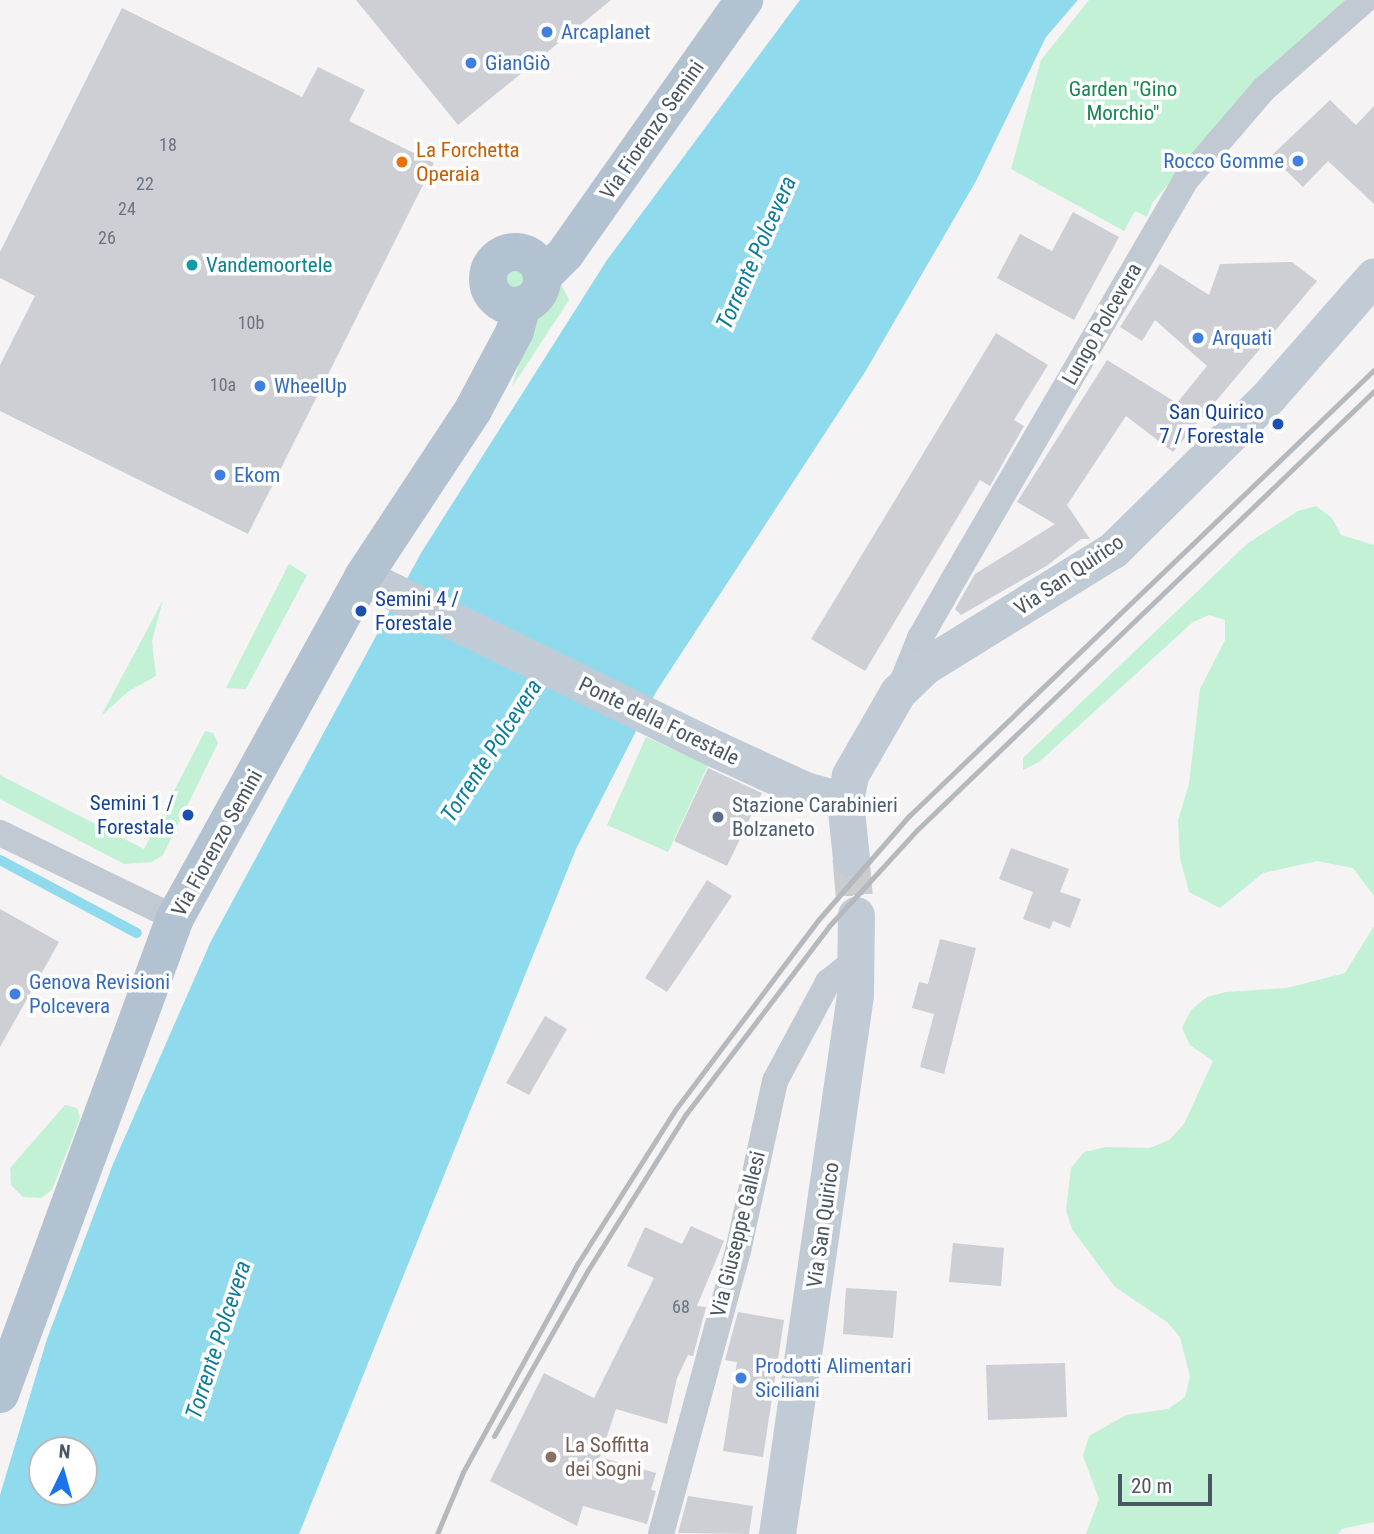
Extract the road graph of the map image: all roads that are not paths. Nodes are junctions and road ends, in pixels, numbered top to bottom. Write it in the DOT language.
graph roads {
  1 [pos="744,0"];
  2 [pos="1365,0"];
  3 [pos="1374,276"];
  4 [pos="363,577"];
  5 [pos="898,692"];
  6 [pos="845,801"];
  7 [pos="0,833"];
  8 [pos="851,858"];
  9 [pos="856,915"];
  10 [pos="175,918"];
  11 [pos="859,958"];
  12 [pos="0,1394"];
  13 [pos="661,1534"];
  14 [pos="777,1534"];
  1 -- 4 [label="main road, Via Fiorenzo Semini"];
  2 -- 5 [label="street, Lungo Polcevera"];
  3 -- 5 [label="main road, Via San Quirico"];
  4 -- 6 [label="main road, Ponte della Forestale"];
  4 -- 10 [label="main road, Via Fiorenzo Semini"];
  5 -- 6 [label="main road, Via San Quirico"];
  6 -- 8 [label="main road, Via San Quirico"];
  7 -- 10 [label="street"];
  9 -- 11 [label="main road, Via San Quirico"];
  10 -- 12 [label="main road, Via Fiorenzo Semini"];
  11 -- 13 [label="street, Via Giuseppe Gallesi"];
  11 -- 14 [label="main road, Via San Quirico"];
}
